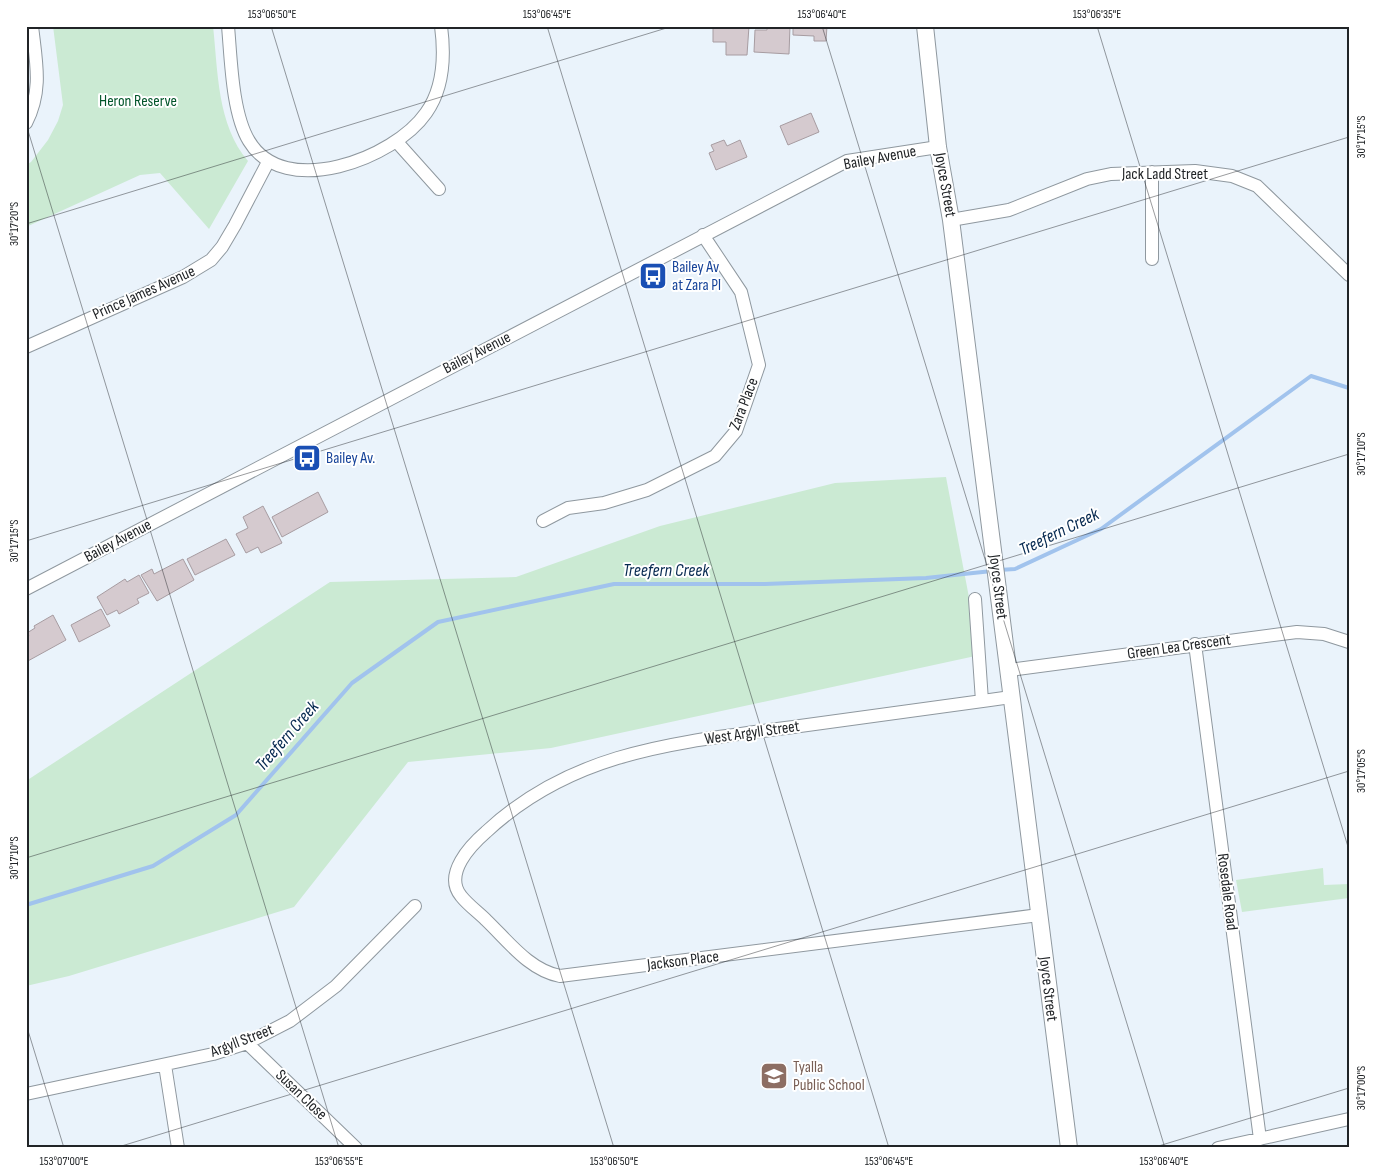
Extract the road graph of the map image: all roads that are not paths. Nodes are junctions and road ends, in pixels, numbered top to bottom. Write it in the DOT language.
graph roads {
  1 [pos="32,26"];
  2 [pos="228,26"];
  3 [pos="441,26"];
  4 [pos="925,26"];
  5 [pos="26,123"];
  6 [pos="396,140"];
  7 [pos="938,147"];
  8 [pos="268,162"];
  9 [pos="1152,172"];
  10 [pos="439,189"];
  11 [pos="951,220"];
  12 [pos="703,235"];
  13 [pos="1152,259"];
  14 [pos="1349,275"];
  15 [pos="26,347"];
  16 [pos="542,520"];
  17 [pos="26,589"];
  18 [pos="975,599"];
  19 [pos="1349,642"];
  20 [pos="1196,644"];
  21 [pos="1009,670"];
  22 [pos="1011,697"];
  23 [pos="982,701"];
  24 [pos="507,812"];
  25 [pos="415,906"];
  26 [pos="1039,915"];
  27 [pos="247,1043"];
  28 [pos="165,1064"];
  29 [pos="26,1094"];
  30 [pos="1349,1119"];
  31 [pos="1260,1139"];
  32 [pos="178,1148"];
  33 [pos="356,1148"];
  34 [pos="1069,1148"];
  35 [pos="1218,1148"];
  1 -- 5 [label="street"];
  2 -- 8 [label="street"];
  3 -- 6 [label="street"];
  4 -- 7 [label="street, Joyce Street"];
  6 -- 8 [label="street"];
  6 -- 10 [label="street"];
  7 -- 11 [label="street, Joyce Street"];
  7 -- 12 [label="street, Bailey Avenue"];
  8 -- 15 [label="street, Prince James Avenue"];
  9 -- 11 [label="street, Jack Ladd Street"];
  9 -- 13 [label="street"];
  9 -- 14 [label="street, Jack Ladd Street"];
  11 -- 21 [label="street, Joyce Street"];
  12 -- 16 [label="street, Zara Place"];
  12 -- 17 [label="street, Bailey Avenue"];
  18 -- 23 [label="street"];
  19 -- 20 [label="street, Green Lea Crescent"];
  20 -- 21 [label="street, Green Lea Crescent"];
  20 -- 31 [label="street, Rosedale Road"];
  21 -- 22 [label="street, Joyce Street"];
  22 -- 23 [label="street, West Argyll Street"];
  22 -- 26 [label="street, Joyce Street"];
  23 -- 24 [label="street, West Argyll Street"];
  24 -- 26 [label="street, Jackson Place"];
  25 -- 27 [label="street, Argyll Street"];
  26 -- 34 [label="street, Joyce Street"];
  27 -- 28 [label="street, Argyll Street"];
  27 -- 33 [label="street, Susan Close"];
  28 -- 29 [label="street, Argyll Street"];
  28 -- 32 [label="street"];
  30 -- 31 [label="street"];
  31 -- 35 [label="street"];
}
